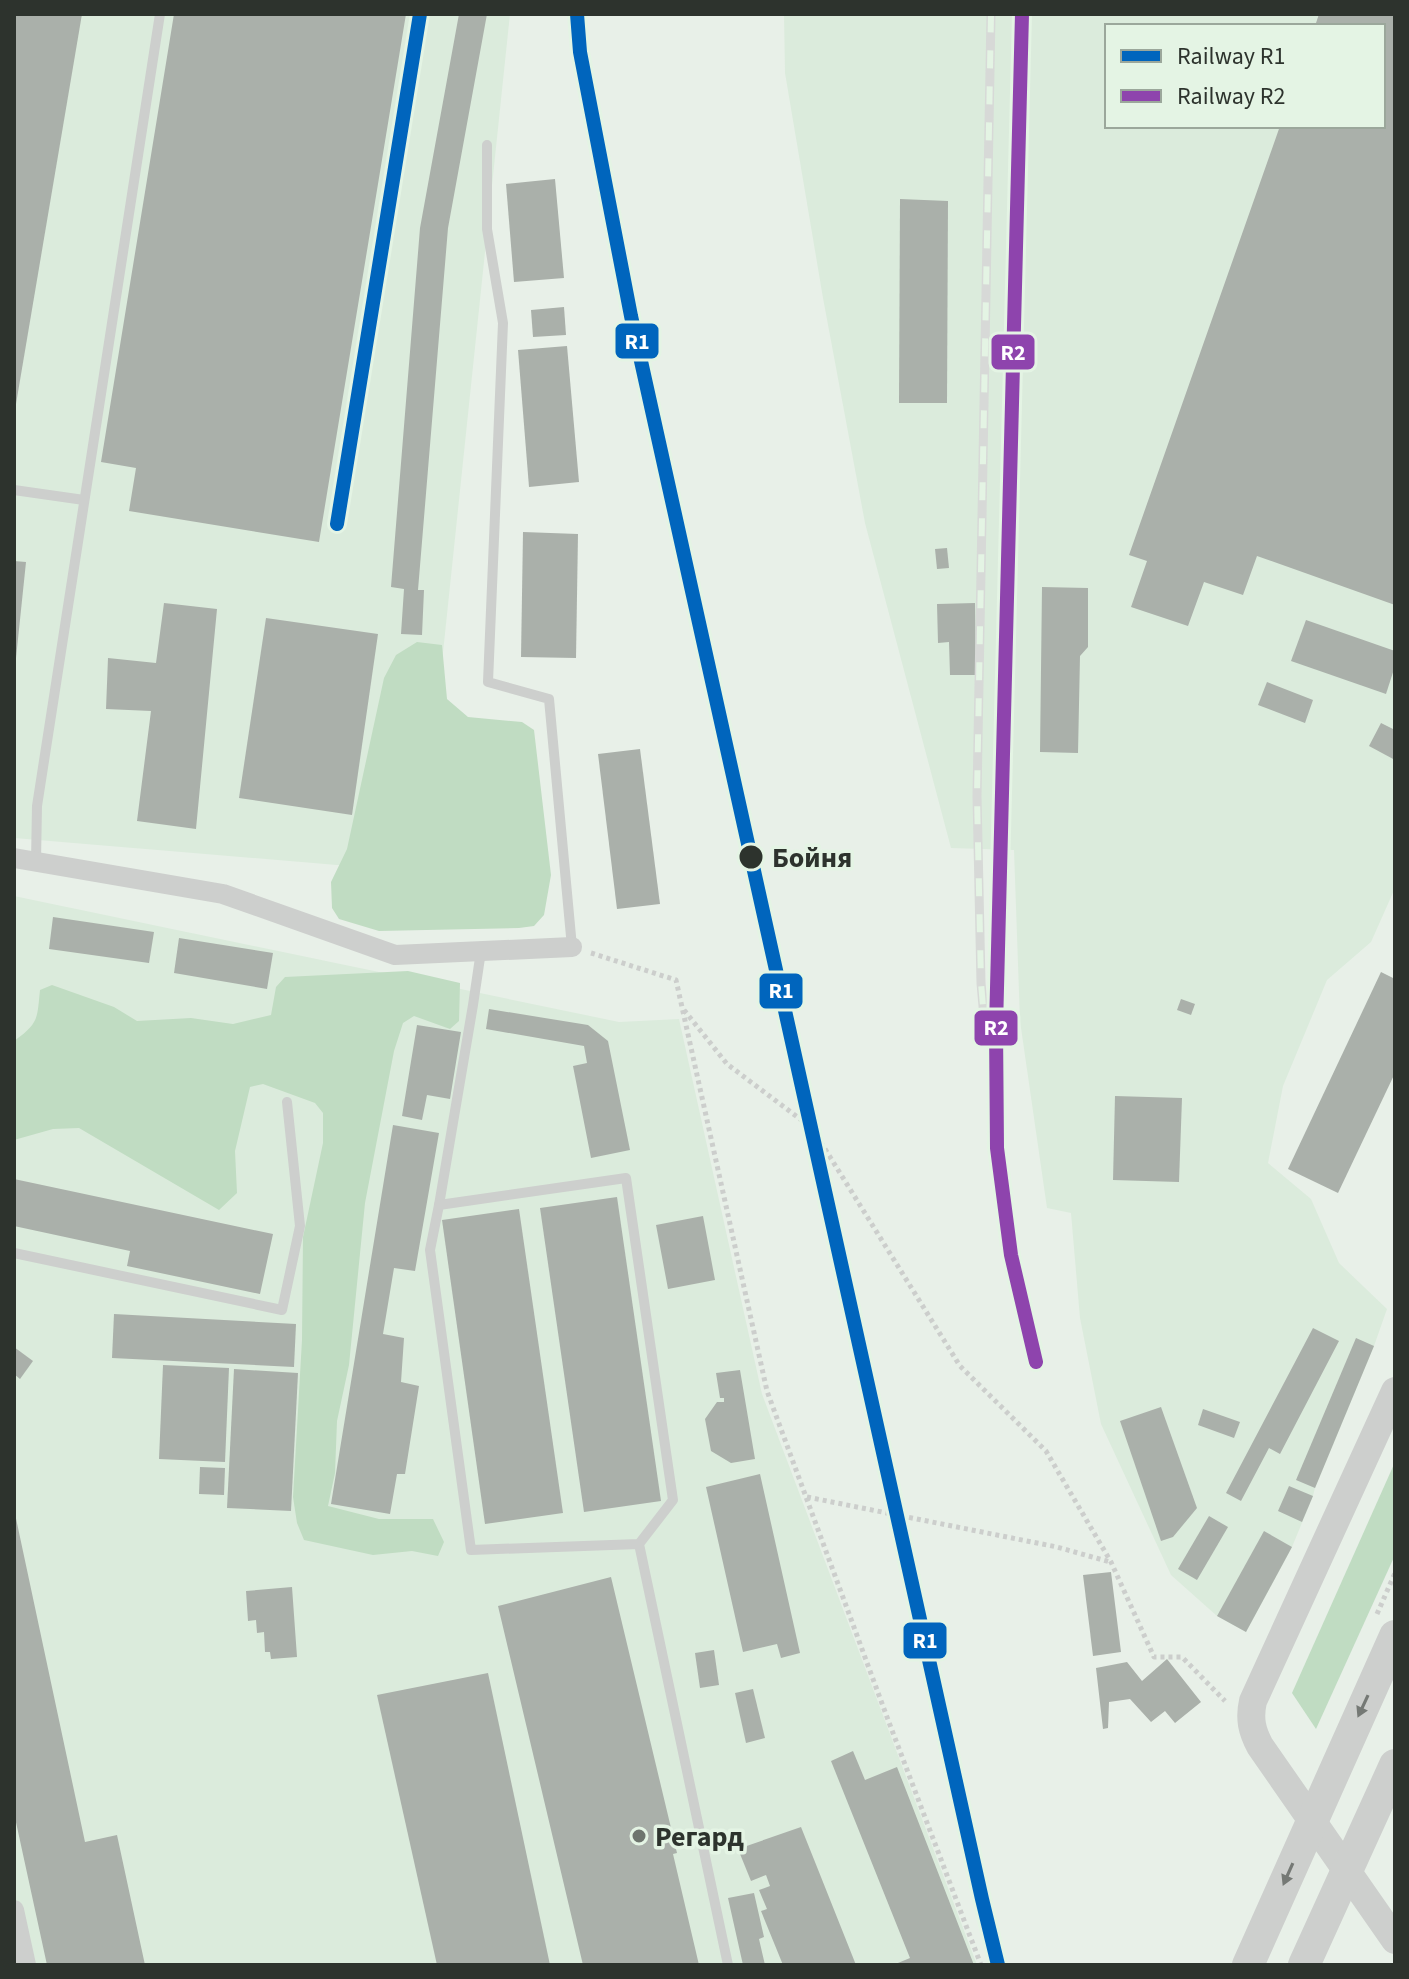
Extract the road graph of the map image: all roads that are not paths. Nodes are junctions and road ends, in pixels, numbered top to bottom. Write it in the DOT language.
graph roads {
  1 [pos="160,14"];
  2 [pos="487,145"];
  3 [pos="14,490"];
  4 [pos="84,500"];
  5 [pos="14,858"];
  6 [pos="36,861"];
  7 [pos="572,947"];
  8 [pos="481,951"];
  9 [pos="287,1102"];
  10 [pos="439,1205"];
  11 [pos="14,1253"];
  12 [pos="1395,1391"];
  13 [pos="639,1544"];
  14 [pos="1395,1636"];
  15 [pos="1395,1765"];
  16 [pos="14,1910"];
  17 [pos="1395,1940"];
  18 [pos="26,1965"];
  19 [pos="728,1965"];
  20 [pos="1248,1965"];
  21 [pos="1304,1965"];
  1 -- 4 [label="lane"];
  2 -- 7 [label="lane"];
  3 -- 4 [label="lane"];
  4 -- 6 [label="lane"];
  5 -- 6 [label="street"];
  6 -- 8 [label="street"];
  7 -- 8 [label="street"];
  8 -- 10 [label="lane"];
  9 -- 11 [label="lane"];
  10 -- 13 [label="lane"];
  10 -- 13 [label="lane"];
  12 -- 17 [label="main road"];
  13 -- 19 [label="lane"];
  14 -- 20 [label="main road, one-way"];
  15 -- 21 [label="main road"];
  16 -- 18 [label="street"];
}
